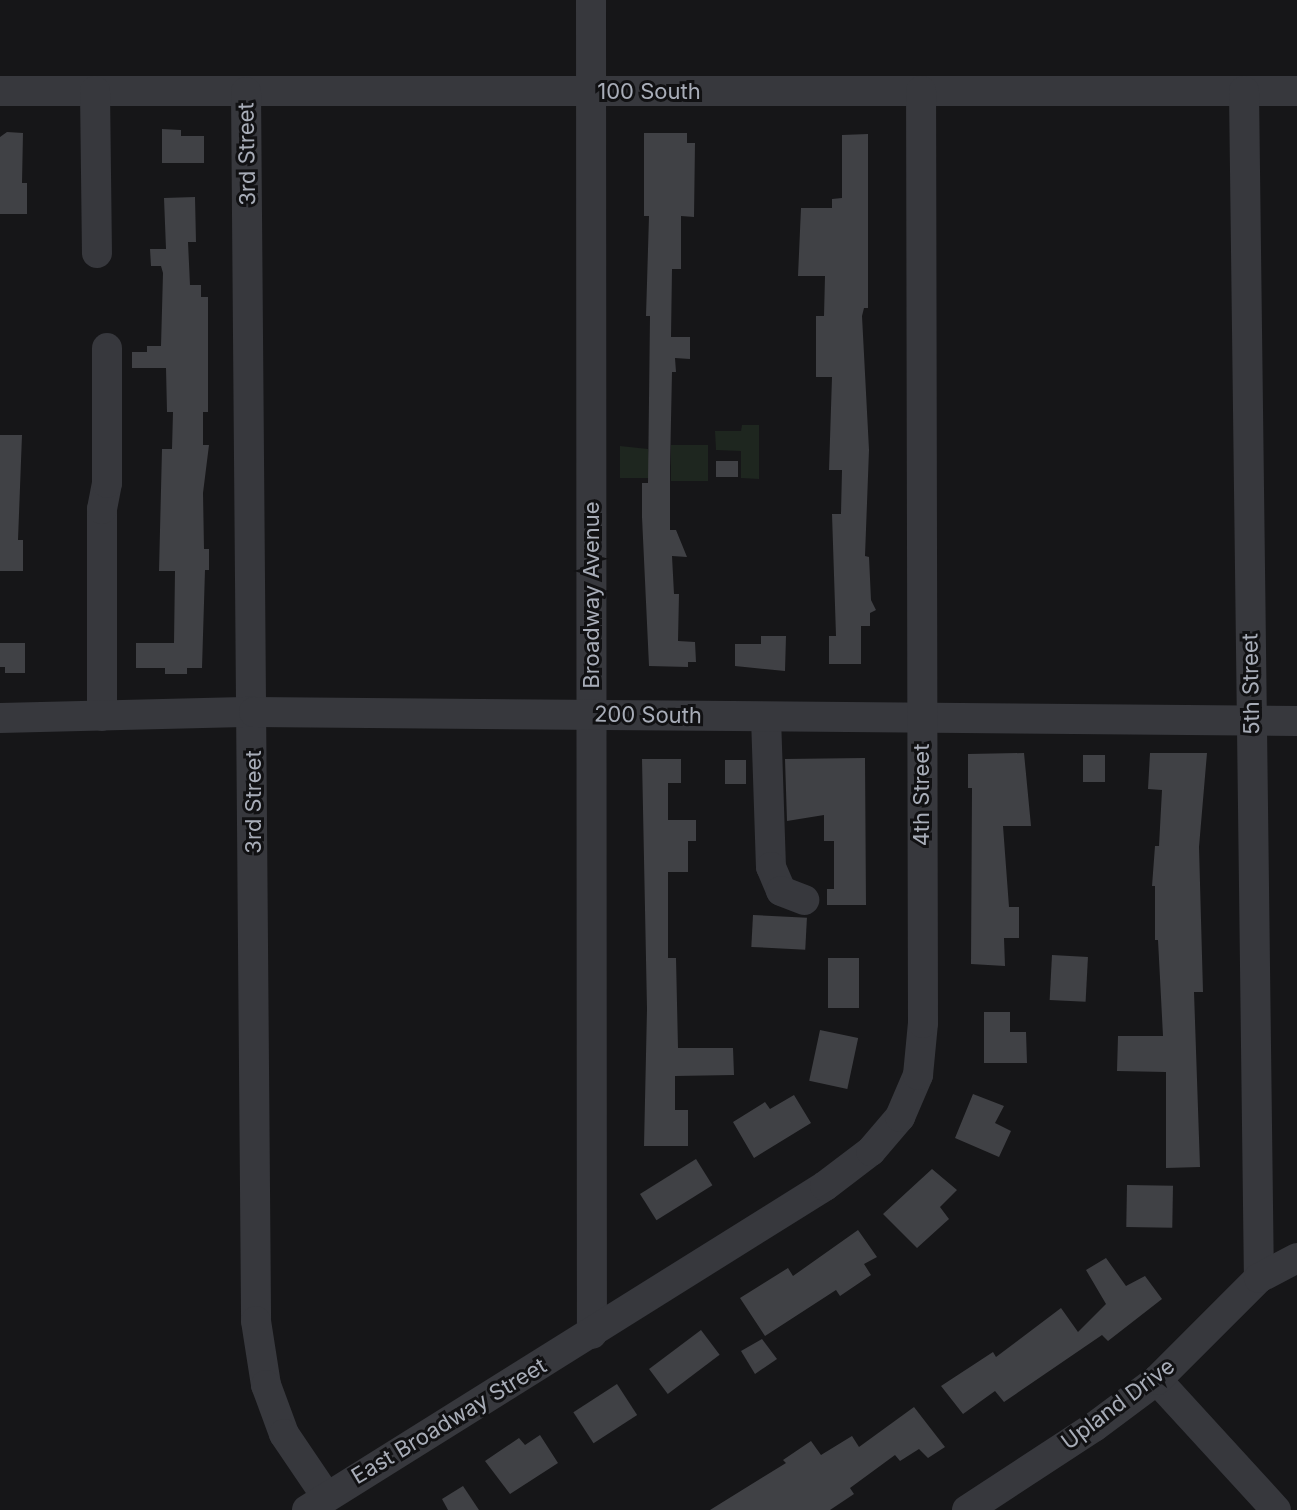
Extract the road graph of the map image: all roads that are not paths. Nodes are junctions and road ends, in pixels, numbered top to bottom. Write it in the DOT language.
graph roads {
  1 [pos="591,0"];
  2 [pos="0,91"];
  3 [pos="95,91"];
  4 [pos="921,91"];
  5 [pos="1244,91"];
  6 [pos="1297,91"];
  7 [pos="246,92"];
  8 [pos="591,92"];
  9 [pos="97,253"];
  10 [pos="107,348"];
  11 [pos="254,712"];
  12 [pos="592,714"];
  13 [pos="102,716"];
  14 [pos="766,717"];
  15 [pos="0,718"];
  16 [pos="922,720"];
  17 [pos="1251,720"];
  18 [pos="1297,721"];
  19 [pos="804,900"];
  20 [pos="1297,1258"];
  21 [pos="1259,1278"];
  22 [pos="592,1334"];
  23 [pos="1157,1380"];
  24 [pos="316,1503"];
  25 [pos="978,1507"];
  26 [pos="1276,1510"];
  1 -- 8 [label="street, Broadway Avenue"];
  2 -- 3 [label="street, 100 South"];
  3 -- 7 [label="street, 100 South"];
  3 -- 9 [label="street"];
  4 -- 5 [label="street, 100 South"];
  4 -- 8 [label="street, 100 South"];
  4 -- 16 [label="street, 4th Street"];
  5 -- 6 [label="street, 100 South"];
  5 -- 17 [label="street, 5th Street"];
  7 -- 8 [label="street, 100 South"];
  7 -- 11 [label="street, 3rd Street"];
  8 -- 12 [label="street, Broadway Avenue"];
  10 -- 13 [label="street"];
  11 -- 12 [label="street, 200 South"];
  11 -- 13 [label="street, 200 South"];
  11 -- 24 [label="street, 3rd Street"];
  12 -- 14 [label="street, 200 South"];
  12 -- 22 [label="street, Broadway Avenue"];
  13 -- 15 [label="street, 200 South"];
  14 -- 16 [label="street, 200 South"];
  14 -- 19 [label="street"];
  16 -- 17 [label="street, 200 South"];
  16 -- 22 [label="street, 4th Street"];
  17 -- 18 [label="street, 200 South"];
  17 -- 21 [label="street, 5th Street"];
  20 -- 21 [label="street, Upland Drive"];
  21 -- 23 [label="street, Upland Drive"];
  22 -- 24 [label="street, East Broadway Street"];
  23 -- 25 [label="street, Upland Drive"];
  23 -- 26 [label="street"];
}
